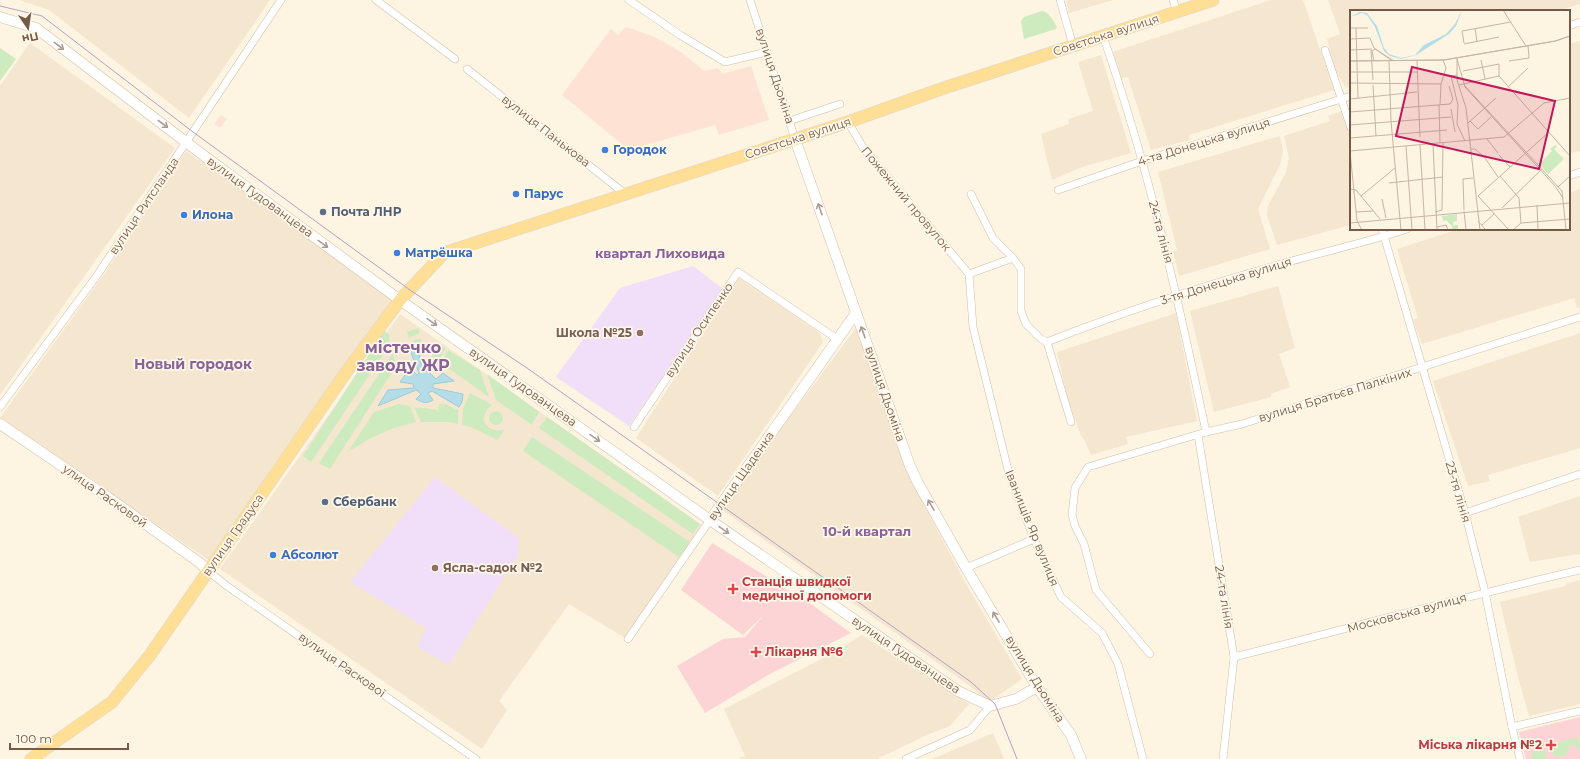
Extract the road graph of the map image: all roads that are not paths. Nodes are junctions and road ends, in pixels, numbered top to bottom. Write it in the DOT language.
graph roads {
  1 [pos="280,0"];
  2 [pos="376,0"];
  3 [pos="629,0"];
  4 [pos="750,0"];
  5 [pos="1060,0"];
  6 [pos="1173,0"];
  7 [pos="1213,0"];
  8 [pos="1176,12"];
  9 [pos="0,17"];
  10 [pos="1580,22"];
  11 [pos="1570,26"];
  12 [pos="1103,36"];
  13 [pos="1073,46"];
  14 [pos="1325,50"];
  15 [pos="766,52"];
  16 [pos="455,59"];
  17 [pos="467,69"];
  18 [pos="1350,96"];
  19 [pos="1342,99"];
  20 [pos="840,104"];
  21 [pos="789,121"];
  22 [pos="848,122"];
  23 [pos="1350,125"];
  24 [pos="795,139"];
  25 [pos="186,142"];
  26 [pos="1142,161"];
  27 [pos="1580,172"];
  28 [pos="1570,176"];
  29 [pos="1058,190"];
  30 [pos="624,193"];
  31 [pos="971,194"];
  32 [pos="1382,230"];
  33 [pos="1404,230"];
  34 [pos="1384,237"];
  35 [pos="1013,258"];
  36 [pos="969,274"];
  37 [pos="1177,295"];
  38 [pos="400,300"];
  39 [pos="856,313"];
  40 [pos="1580,317"];
  41 [pos="837,339"];
  42 [pos="1047,342"];
  43 [pos="1421,368"];
  44 [pos="0,407"];
  45 [pos="1071,422"];
  46 [pos="0,424"];
  47 [pos="634,427"];
  48 [pos="1206,432"];
  49 [pos="1198,435"];
  50 [pos="1580,474"];
  51 [pos="1465,513"];
  52 [pos="710,520"];
  53 [pos="1034,539"];
  54 [pos="966,568"];
  55 [pos="1580,570"];
  56 [pos="208,571"];
  57 [pos="1485,592"];
  58 [pos="628,640"];
  59 [pos="1150,654"];
  60 [pos="1234,657"];
  61 [pos="1038,687"];
  62 [pos="990,706"];
  63 [pos="1580,711"];
  64 [pos="1512,727"];
  65 [pos="31,759"];
  66 [pos="476,759"];
  67 [pos="906,759"];
  68 [pos="1081,759"];
  69 [pos="1143,759"];
  70 [pos="1223,759"];
  71 [pos="1520,759"];
  1 -- 25 [label="street, вулиця Ритсланда"];
  2 -- 16 [label="street"];
  3 -- 15 [label="street"];
  4 -- 15 [label="street, вулиця Дьоміна"];
  5 -- 13 [label="street"];
  6 -- 8 [label="street"];
  7 -- 8 [label="main road, Совєтська вулиця"];
  8 -- 12 [label="main road, Совєтська вулиця"];
  9 -- 25 [label="street, вулиця Гудованцева, one-way"];
  10 -- 11 [label="street"];
  12 -- 13 [label="main road, Совєтська вулиця"];
  12 -- 26 [label="street, 24-та лінія"];
  13 -- 22 [label="main road, Совєтська вулиця"];
  14 -- 19 [label="street"];
  15 -- 21 [label="street, вулиця Дьоміна"];
  17 -- 30 [label="street, вулиця Панькова"];
  18 -- 19 [label="street, 4-та Донецька вулиця"];
  19 -- 23 [label="street"];
  19 -- 26 [label="street, 4-та Донецька вулиця"];
  20 -- 21 [label="street"];
  21 -- 24 [label="street, вулиця Дьоміна"];
  22 -- 24 [label="main road, Совєтська вулиця"];
  22 -- 36 [label="street, Пожежний провулок"];
  24 -- 30 [label="main road, Совєтська вулиця"];
  39 -- 24 [label="street, вулиця Дьоміна, one-way"];
  25 -- 38 [label="street, вулиця Гудованцева, one-way"];
  25 -- 44 [label="street, вулиця Ритсланда"];
  26 -- 29 [label="street, 4-та Донецька вулиця"];
  26 -- 37 [label="street, 24-та лінія"];
  27 -- 28 [label="street"];
  30 -- 38 [label="main road, Совєтська вулиця"];
  31 -- 35 [label="street"];
  32 -- 34 [label="street, 23-тя лінія"];
  33 -- 34 [label="street, 3-тя Донецька вулиця"];
  34 -- 37 [label="street, 3-тя Донецька вулиця"];
  34 -- 43 [label="street, 23-тя лінія"];
  35 -- 36 [label="street"];
  35 -- 42 [label="street"];
  36 -- 53 [label="street, Іванищів Яр вулиця"];
  37 -- 42 [label="street, 3-тя Донецька вулиця"];
  37 -- 48 [label="street, 24-та лінія"];
  38 -- 52 [label="street, вулиця Гудованцева, one-way"];
  38 -- 56 [label="main road, вулиця Градуса"];
  39 -- 41 [label="street, вулиця Щаденка"];
  54 -- 39 [label="street, вулиця Дьоміна, one-way"];
  40 -- 43 [label="street, вулиця Братьєв Палкіних"];
  41 -- 47 [label="street, вулиця Осипенко"];
  41 -- 52 [label="street, вулиця Щаденка"];
  42 -- 45 [label="street"];
  43 -- 48 [label="street, вулиця Братьєв Палкіних"];
  43 -- 51 [label="street, 23-тя лінія"];
  46 -- 56 [label="street, улица Расковой"];
  48 -- 49 [label="street, вулиця Братьєв Палкіних"];
  49 -- 59 [label="street, вулиця Братьєв Палкіних"];
  49 -- 60 [label="street, 24-та лінія"];
  50 -- 51 [label="street"];
  51 -- 57 [label="street, 23-тя лінія"];
  52 -- 58 [label="street, вулиця Щаденка"];
  52 -- 62 [label="street, вулиця Гудованцева, one-way"];
  53 -- 54 [label="street"];
  53 -- 69 [label="street, Іванищів Яр вулиця"];
  61 -- 54 [label="street, вулиця Дьоміна, one-way"];
  55 -- 57 [label="street, Московська вулиця"];
  56 -- 65 [label="main road, вулиця Градуса"];
  56 -- 66 [label="street, вулиця Раскової"];
  57 -- 60 [label="street, Московська вулиця"];
  57 -- 64 [label="street, 23-тя лінія"];
  60 -- 70 [label="street, 24-та лінія"];
  61 -- 62 [label="street"];
  61 -- 68 [label="street, вулиця Дьоміна"];
  62 -- 67 [label="street"];
  63 -- 64 [label="street"];
  64 -- 71 [label="street, 23-тя лінія"];
}
